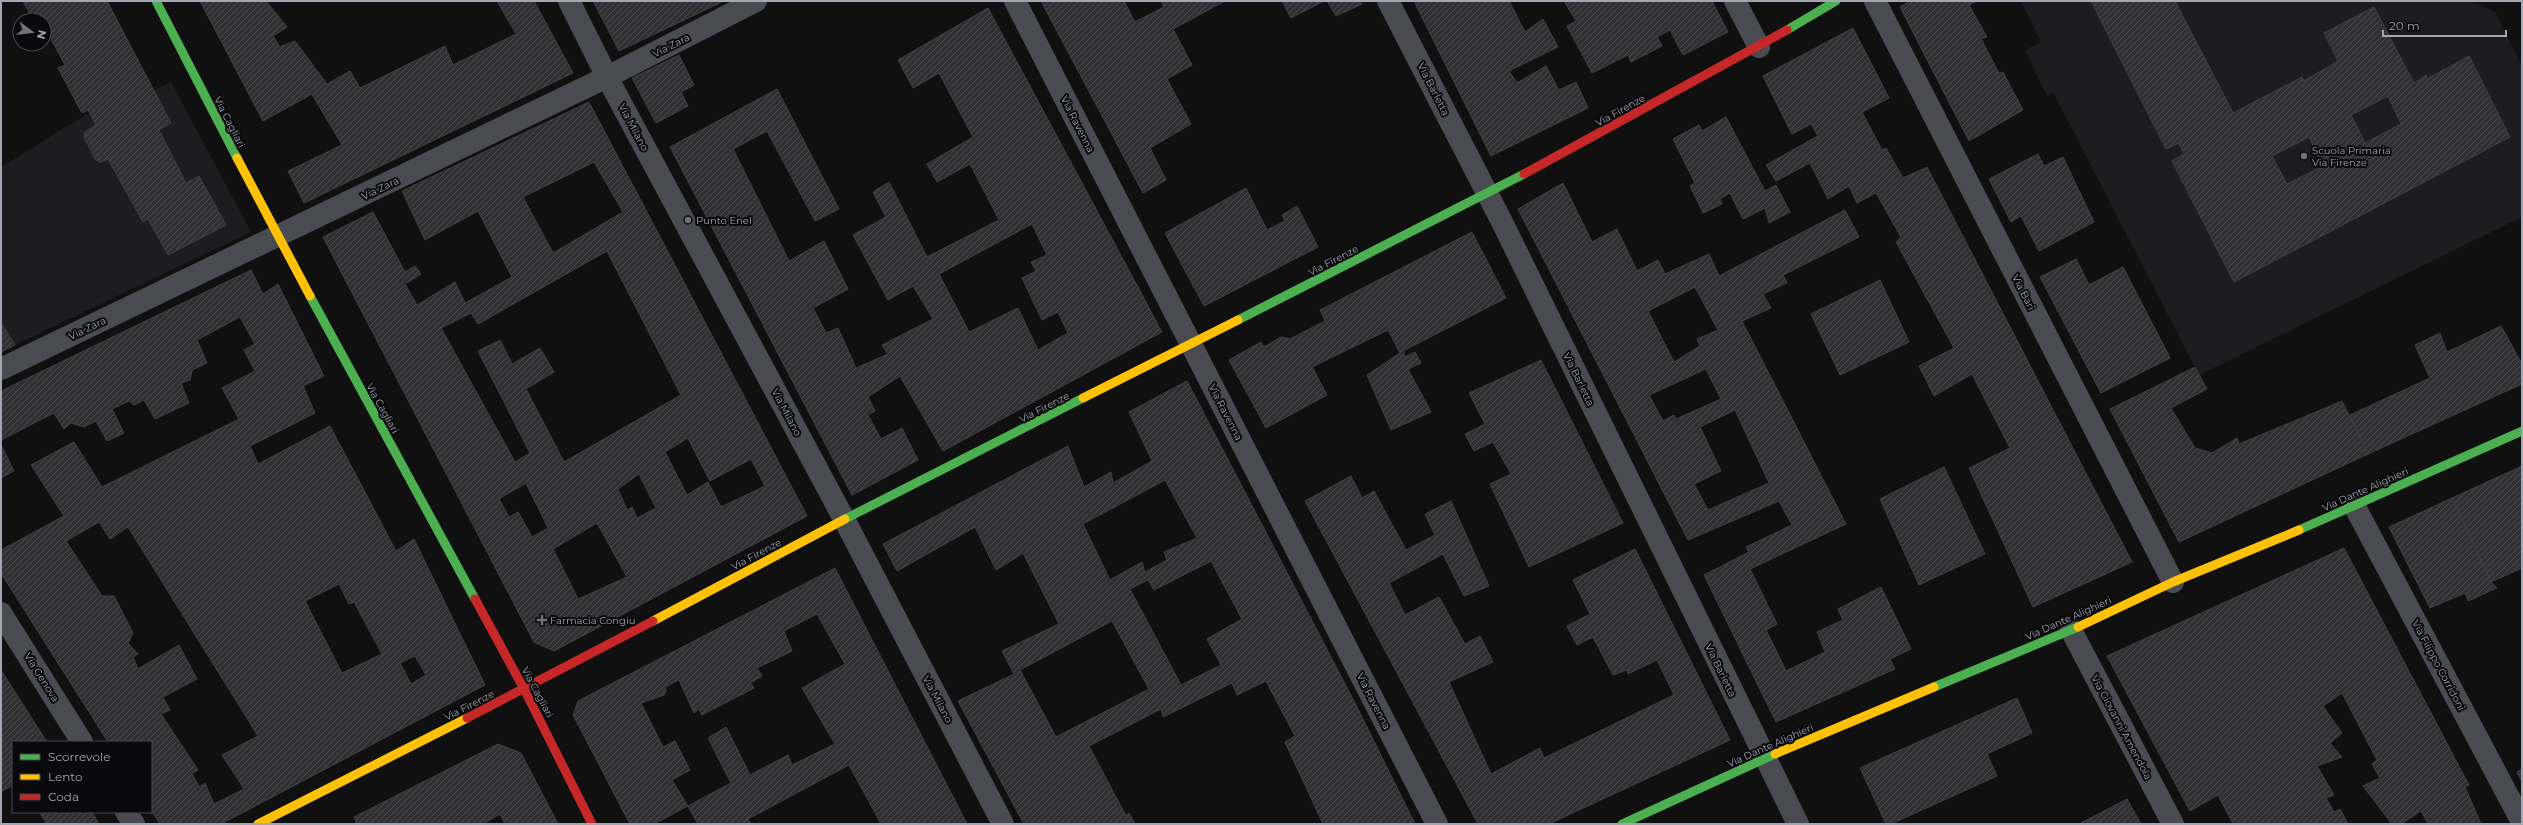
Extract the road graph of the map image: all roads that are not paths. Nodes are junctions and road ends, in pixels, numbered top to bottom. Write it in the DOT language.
graph roads {
  1 [pos="156,1"];
  2 [pos="569,1"];
  3 [pos="756,1"];
  4 [pos="1015,1"];
  5 [pos="1388,1"];
  6 [pos="1735,1"];
  7 [pos="1836,1"];
  8 [pos="1875,1"];
  9 [pos="1759,47"];
  10 [pos="607,78"];
  11 [pos="1488,194"];
  12 [pos="278,237"];
  13 [pos="1191,345"];
  14 [pos="1,369"];
  15 [pos="2522,431"];
  16 [pos="2355,507"];
  17 [pos="844,519"];
  18 [pos="2173,582"];
  19 [pos="1,613"];
  20 [pos="2071,630"];
  21 [pos="524,689"];
  22 [pos="81,741"];
  23 [pos="1764,759"];
  24 [pos="127,813"];
  25 [pos="2522,822"];
  26 [pos="134,824"];
  27 [pos="258,824"];
  28 [pos="592,824"];
  29 [pos="1003,824"];
  30 [pos="1437,824"];
  31 [pos="1622,824"];
  32 [pos="1798,824"];
  33 [pos="2173,824"];
  1 -- 12 [label="street, Via Cagliari"];
  2 -- 10 [label="street, Via Milano"];
  3 -- 10 [label="street, Via Zara"];
  4 -- 13 [label="street, Via Ravenna"];
  5 -- 11 [label="street, Via Barletta"];
  6 -- 9 [label="street"];
  7 -- 9 [label="street, Via Firenze"];
  8 -- 18 [label="street, Via Bari"];
  9 -- 11 [label="street, Via Firenze"];
  10 -- 12 [label="street, Via Zara"];
  10 -- 17 [label="street, Via Milano"];
  11 -- 13 [label="street, Via Firenze"];
  11 -- 23 [label="street, Via Barletta"];
  12 -- 14 [label="street, Via Zara"];
  12 -- 21 [label="street, Via Cagliari"];
  13 -- 17 [label="street, Via Firenze"];
  13 -- 30 [label="street, Via Ravenna"];
  15 -- 16 [label="street, Via Dante Alighieri"];
  16 -- 18 [label="street, Via Dante Alighieri"];
  16 -- 25 [label="street, Via Filippo Corridoni"];
  17 -- 21 [label="street, Via Firenze"];
  17 -- 29 [label="street, Via Milano"];
  18 -- 20 [label="street, Via Dante Alighieri"];
  19 -- 22 [label="street, Via Genova"];
  20 -- 23 [label="street, Via Dante Alighieri"];
  20 -- 33 [label="street, Via Giovanni Amendola"];
  21 -- 27 [label="street, Via Firenze"];
  21 -- 28 [label="street, Via Cagliari"];
  23 -- 31 [label="street, Via Dante Alighieri"];
  23 -- 32 [label="street, Via Barletta"];
  24 -- 26 [label="street"];
}
